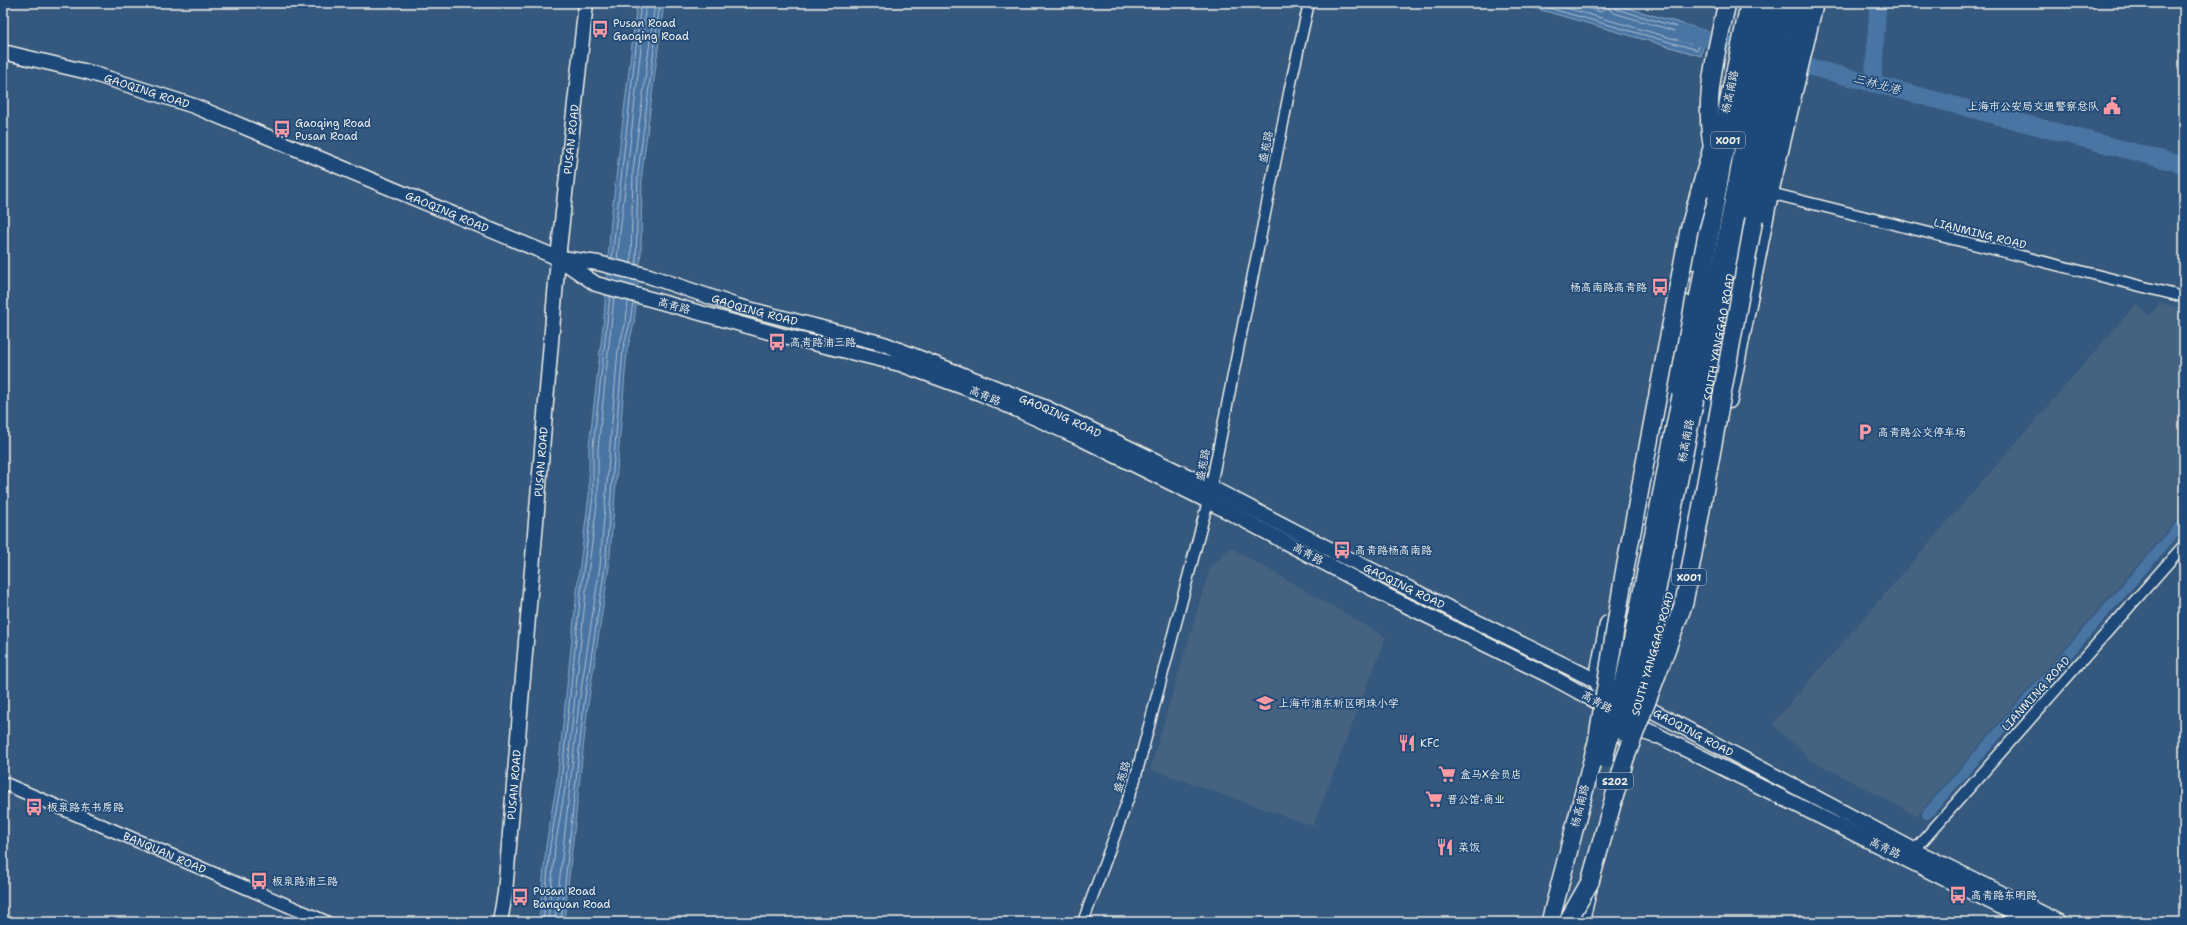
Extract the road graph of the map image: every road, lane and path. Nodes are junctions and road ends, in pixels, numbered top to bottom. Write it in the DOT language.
graph roads {
  1 [pos="586,3"];
  2 [pos="1310,3"];
  3 [pos="1727,3"];
  4 [pos="1749,3"];
  5 [pos="1788,3"];
  6 [pos="1804,3"];
  7 [pos="1815,3"];
  8 [pos="1769,5"];
  9 [pos="1761,32"];
  10 [pos="3,52"];
  11 [pos="1764,78"];
  12 [pos="1789,118"];
  13 [pos="1764,139"];
  14 [pos="1712,147"];
  15 [pos="1766,161"];
  16 [pos="1745,168"];
  17 [pos="1770,193"];
  18 [pos="1715,207"];
  19 [pos="1698,234"];
  20 [pos="558,258"];
  21 [pos="2184,297"];
  22 [pos="1688,397"];
  23 [pos="1210,487"];
  24 [pos="1208,501"];
  25 [pos="2184,545"];
  26 [pos="1597,681"];
  27 [pos="1612,689"];
  28 [pos="1614,712"];
  29 [pos="1639,721"];
  30 [pos="1626,746"];
  31 [pos="3,783"];
  32 [pos="1602,827"];
  33 [pos="1911,855"];
  34 [pos="1554,902"];
  35 [pos="1569,921"];
  36 [pos="326,922"];
  37 [pos="500,922"];
  38 [pos="1083,922"];
  39 [pos="1546,922"];
  40 [pos="1550,922"];
  41 [pos="2031,922"];
  42 [pos="2060,922"];
  1 -- 20 [label="main road, PUSAN ROAD"];
  2 -- 23 [label="street, 盛苑路"];
  3 -- 14 [label="highway, X001"];
  4 -- 9 [label="main road, 杨高南路 / X001"];
  5 -- 9 [label="main road, 杨高南路 / X001"];
  6 -- 11 [label="highway, X001"];
  7 -- 11 [label="main road, X001"];
  8 -- 9 [label="highway, 杨高南路 / X001"];
  9 -- 11 [label="highway, 杨高南路 / X001"];
  9 -- 11 [label="main road, 杨高南路 / X001"];
  10 -- 20 [label="main road, GAOQING ROAD"];
  11 -- 12 [label="main road, X001"];
  11 -- 13 [label="highway, X001"];
  11 -- 14 [label="main road, 杨高南路 / X001"];
  11 -- 16 [label="highway, 杨高南路 / X001"];
  11 -- 18 [label="highway, 杨高南路 / X001"];
  12 -- 15 [label="main road"];
  12 -- 17 [label="main road, X001"];
  13 -- 15 [label="highway, X001"];
  13 -- 16 [label="main road, 杨高南路"];
  14 -- 19 [label="main road, 杨高南路 / X001"];
  14 -- 34 [label="highway, 杨高南路, bridge"];
  15 -- 35 [label="highway, X001, bridge"];
  16 -- 22 [label="highway, 杨高南路 / X001"];
  16 -- 29 [label="main road, SOUTH YANGGAO ROAD / X001"];
  17 -- 21 [label="street, LIANMING ROAD"];
  17 -- 29 [label="main road, X001"];
  18 -- 19 [label="main road, 杨高南路 / X001"];
  18 -- 22 [label="highway, 杨高南路 / X001"];
  19 -- 26 [label="main road"];
  19 -- 27 [label="main road, 杨高南路 / X001"];
  20 -- 23 [label="main road, GAOQING ROAD"];
  20 -- 24 [label="main road, 高青路"];
  20 -- 37 [label="main road, PUSAN ROAD"];
  22 -- 35 [label="highway, 杨高南路 / X001, bridge"];
  23 -- 24 [label="street, 盛苑路"];
  23 -- 26 [label="main road, GAOQING ROAD"];
  24 -- 28 [label="main road, 高青路"];
  24 -- 38 [label="street, 盛苑路"];
  25 -- 33 [label="street, LIANMING ROAD"];
  26 -- 27 [label="main road, GAOQING ROAD"];
  26 -- 28 [label="main road, SOUTH YANGGAO ROAD"];
  26 -- 29 [label="main road"];
  27 -- 29 [label="main road"];
  28 -- 29 [label="main road, 高青路"];
  28 -- 40 [label="main road, SOUTH YANGGAO ROAD"];
  29 -- 30 [label="main road, SOUTH YANGGAO ROAD / S202"];
  29 -- 30 [label="main road"];
  29 -- 32 [label="main road"];
  29 -- 33 [label="main road, GAOQING ROAD"];
  29 -- 33 [label="main road, 高青路"];
  30 -- 32 [label="main road, SOUTH YANGGAO ROAD / S202"];
  31 -- 36 [label="street, BANQUAN ROAD"];
  32 -- 35 [label="main road, SOUTH YANGGAO ROAD"];
  33 -- 41 [label="main road, 高青路"];
  33 -- 42 [label="main road, GAOQING ROAD"];
  34 -- 39 [label="highway, bridge"];
  34 -- 40 [label="highway, 杨高南路, bridge"];
}
